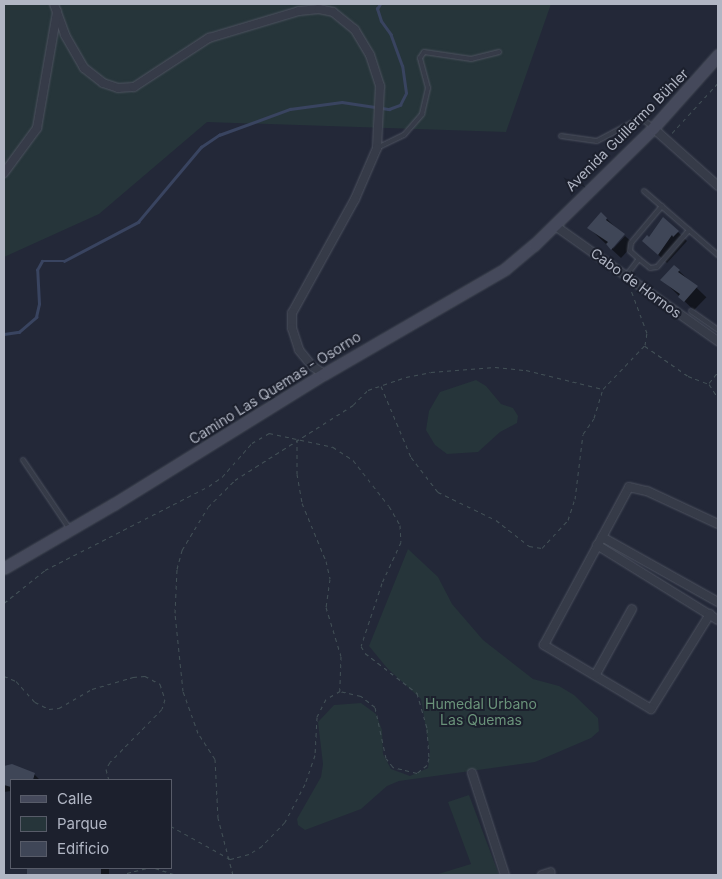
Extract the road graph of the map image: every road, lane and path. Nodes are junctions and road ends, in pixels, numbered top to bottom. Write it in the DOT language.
graph roads {
  1 [pos="56,6"];
  2 [pos="499,52"];
  3 [pos="718,55"];
  4 [pos="718,83"];
  5 [pos="654,128"];
  6 [pos="560,136"];
  7 [pos="666,139"];
  8 [pos="377,148"];
  9 [pos="4,172"];
  10 [pos="718,184"];
  11 [pos="644,191"];
  12 [pos="662,206"];
  13 [pos="554,225"];
  14 [pos="689,230"];
  15 [pos="718,255"];
  16 [pos="639,259"];
  17 [pos="626,276"];
  18 [pos="691,311"];
  19 [pos="718,330"];
  20 [pos="718,342"];
  21 [pos="645,346"];
  22 [pos="718,372"];
  23 [pos="324,374"];
  24 [pos="708,384"];
  25 [pos="381,385"];
  26 [pos="603,389"];
  27 [pos="718,398"];
  28 [pos="297,438"];
  29 [pos="22,460"];
  30 [pos="718,524"];
  31 [pos="69,528"];
  32 [pos="602,537"];
  33 [pos="597,546"];
  34 [pos="4,568"];
  35 [pos="718,602"];
  36 [pos="4,603"];
  37 [pos="632,609"];
  38 [pos="710,614"];
  39 [pos="718,620"];
  40 [pos="596,674"];
  41 [pos="4,676"];
  42 [pos="340,690"];
  43 [pos="472,774"];
  44 [pos="109,779"];
  45 [pos="172,827"];
  46 [pos="230,859"];
  47 [pos="144,869"];
  48 [pos="551,872"];
  49 [pos="119,875"];
  50 [pos="234,875"];
  51 [pos="505,875"];
  52 [pos="542,875"];
  1 -- 8 [label="street"];
  1 -- 9 [label="street"];
  2 -- 8 [label="lane"];
  3 -- 5 [label="main road, Avenida Guillermo Bühler"];
  4 -- 7 [label="path"];
  5 -- 6 [label="lane"];
  5 -- 7 [label="street"];
  5 -- 13 [label="main road, Avenida Guillermo Bühler"];
  7 -- 10 [label="street"];
  8 -- 23 [label="street"];
  11 -- 12 [label="lane"];
  12 -- 14 [label="lane"];
  12 -- 16 [label="lane"];
  13 -- 17 [label="street, Cabo de Hornos"];
  13 -- 23 [label="main road, Camino Las Quemas - Osorno"];
  14 -- 15 [label="lane"];
  14 -- 16 [label="lane"];
  16 -- 17 [label="lane"];
  17 -- 20 [label="street, Cabo de Hornos"];
  17 -- 21 [label="path"];
  18 -- 19 [label="lane"];
  21 -- 24 [label="path"];
  21 -- 26 [label="path"];
  22 -- 24 [label="path"];
  23 -- 31 [label="main road, Camino Las Quemas - Osorno"];
  24 -- 27 [label="path"];
  25 -- 26 [label="path"];
  25 -- 26 [label="path"];
  25 -- 28 [label="path"];
  28 -- 36 [label="path"];
  28 -- 42 [label="path"];
  28 -- 42 [label="path"];
  28 -- 46 [label="path"];
  29 -- 31 [label="lane"];
  30 -- 32 [label="street"];
  31 -- 34 [label="main road, Camino Las Quemas - Osorno"];
  32 -- 33 [label="street"];
  32 -- 35 [label="street"];
  33 -- 38 [label="street"];
  33 -- 40 [label="street"];
  37 -- 40 [label="street"];
  38 -- 39 [label="street"];
  38 -- 40 [label="street"];
  41 -- 44 [label="path"];
  42 -- 46 [label="path"];
  43 -- 51 [label="street"];
  45 -- 46 [label="path"];
  46 -- 50 [label="path"];
  47 -- 49 [label="path"];
  48 -- 52 [label="street"];
}
